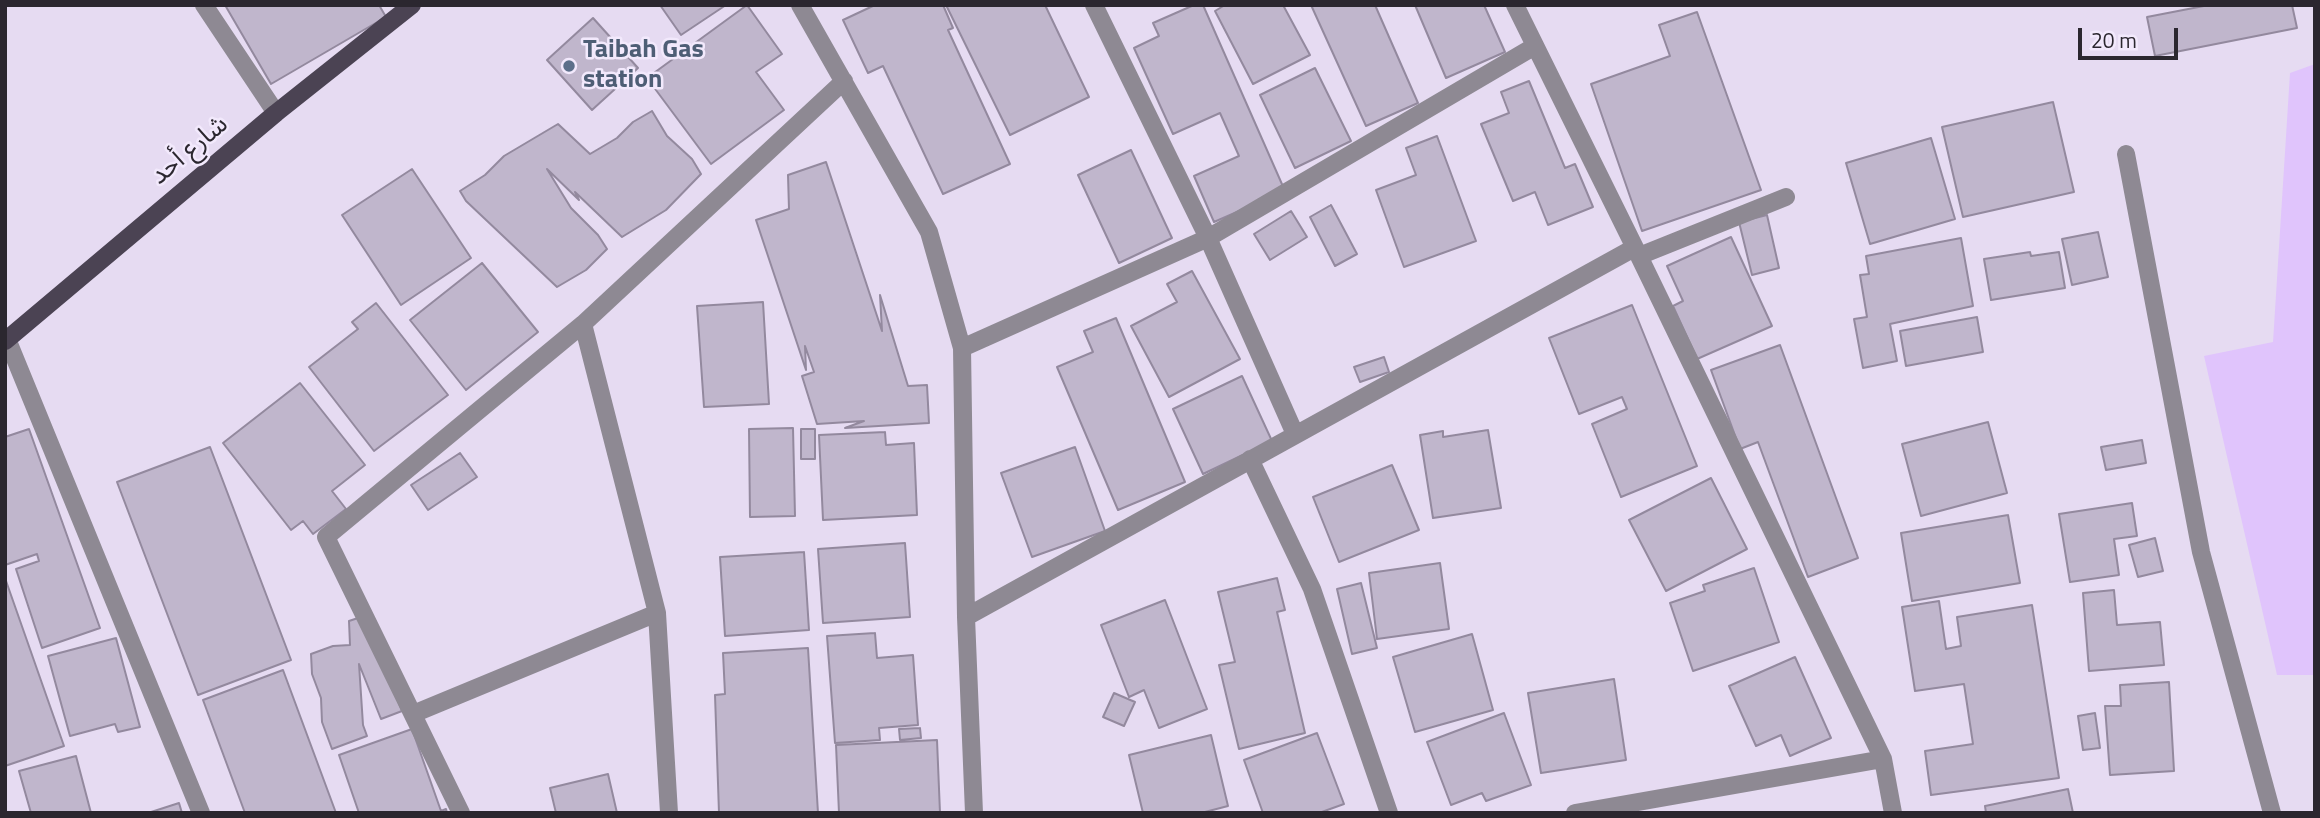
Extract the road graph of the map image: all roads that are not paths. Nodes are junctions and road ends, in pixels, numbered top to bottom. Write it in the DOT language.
graph roads {
  1 [pos="204,5"];
  2 [pos="412,5"];
  3 [pos="800,5"];
  4 [pos="1094,5"];
  5 [pos="1515,5"];
  6 [pos="1535,46"];
  7 [pos="844,82"];
  8 [pos="276,113"];
  9 [pos="2126,154"];
  10 [pos="1786,197"];
  11 [pos="1208,238"];
  12 [pos="1636,252"];
  13 [pos="583,324"];
  14 [pos="6,340"];
  15 [pos="962,348"];
  16 [pos="1295,434"];
  17 [pos="1250,459"];
  18 [pos="657,613"];
  19 [pos="966,617"];
  20 [pos="413,714"];
  21 [pos="1883,759"];
  22 [pos="201,813"];
  23 [pos="461,813"];
  24 [pos="669,813"];
  25 [pos="974,813"];
  26 [pos="1390,813"];
  27 [pos="1575,813"];
  28 [pos="1893,813"];
  29 [pos="2272,813"];
  1 -- 8 [label="street"];
  2 -- 8 [label="main road, شارع أحد"];
  3 -- 7 [label="street"];
  4 -- 11 [label="street"];
  5 -- 6 [label="street"];
  6 -- 11 [label="street"];
  6 -- 12 [label="street"];
  7 -- 13 [label="street"];
  7 -- 15 [label="street"];
  8 -- 14 [label="main road, شارع أحد"];
  9 -- 29 [label="street"];
  10 -- 12 [label="street"];
  11 -- 15 [label="street"];
  11 -- 16 [label="street"];
  12 -- 16 [label="street"];
  12 -- 21 [label="street"];
  13 -- 18 [label="street"];
  13 -- 20 [label="street"];
  14 -- 22 [label="street"];
  15 -- 19 [label="street"];
  16 -- 17 [label="street"];
  17 -- 19 [label="street"];
  17 -- 26 [label="street"];
  18 -- 20 [label="street"];
  18 -- 24 [label="street"];
  19 -- 25 [label="street"];
  20 -- 23 [label="street"];
  21 -- 27 [label="street"];
  21 -- 28 [label="street"];
}
